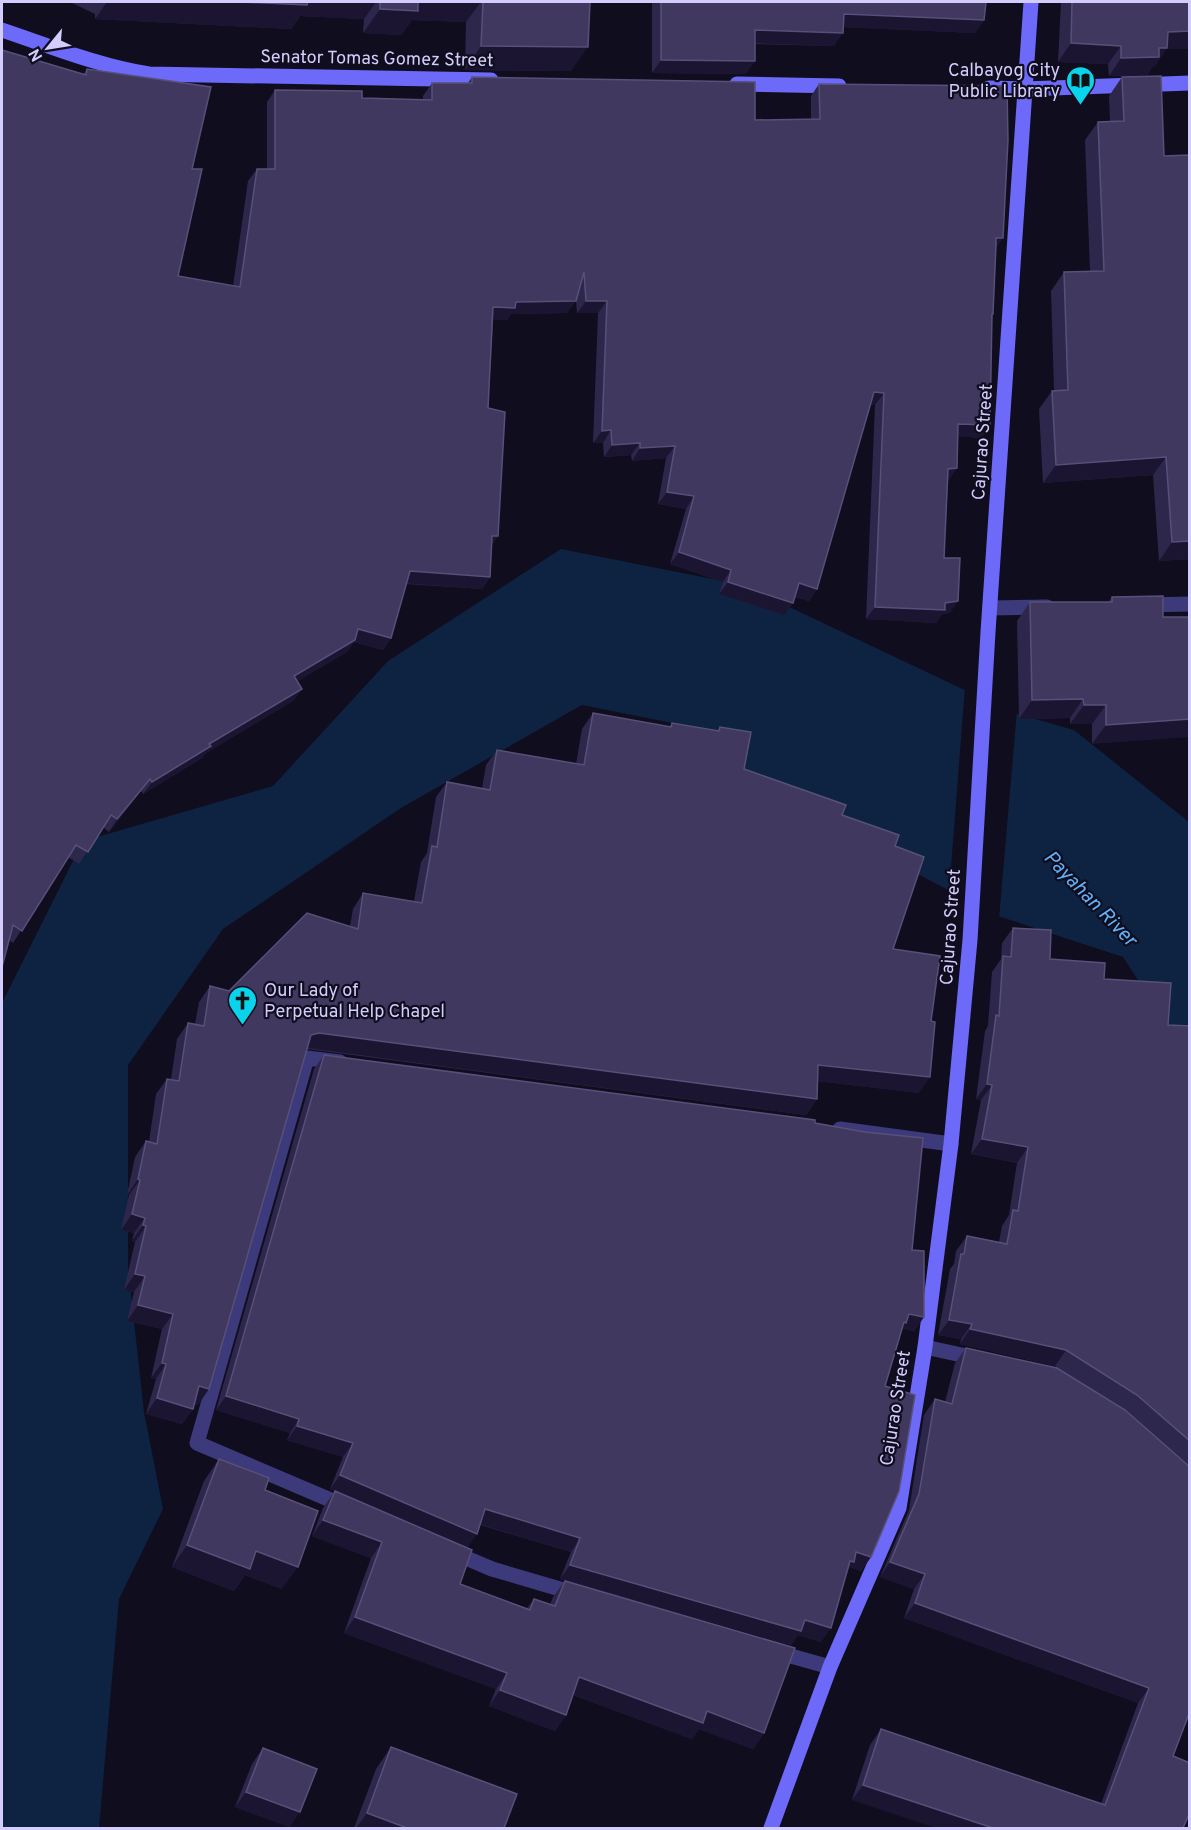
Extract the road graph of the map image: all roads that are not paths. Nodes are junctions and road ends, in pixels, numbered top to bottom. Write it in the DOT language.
graph roads {
  1 [pos="1031,2"];
  2 [pos="2,30"];
  3 [pos="509,80"];
  4 [pos="1190,83"];
  5 [pos="725,84"];
  6 [pos="857,86"];
  7 [pos="977,88"];
  8 [pos="1025,89"];
  9 [pos="1190,604"];
  10 [pos="1131,605"];
  11 [pos="1061,606"];
  12 [pos="990,608"];
  13 [pos="354,1064"];
  14 [pos="823,1126"];
  15 [pos="951,1144"];
  16 [pos="924,1347"];
  17 [pos="997,1362"];
  18 [pos="360,1513"];
  19 [pos="437,1545"];
  20 [pos="593,1598"];
  21 [pos="762,1648"];
  22 [pos="830,1667"];
  23 [pos="771,1828"];
  1 -- 8 [label="street, Cajurao Street"];
  2 -- 3 [label="street, Senator Tomas Gomez Street"];
  4 -- 8 [label="street"];
  5 -- 6 [label="street"];
  7 -- 8 [label="street"];
  8 -- 12 [label="street, Cajurao Street"];
  9 -- 10 [label="street"];
  11 -- 12 [label="street"];
  12 -- 15 [label="street, Cajurao Street"];
  13 -- 18 [label="street"];
  14 -- 15 [label="street"];
  15 -- 16 [label="street, Cajurao Street"];
  16 -- 17 [label="street"];
  16 -- 22 [label="street, Cajurao Street"];
  19 -- 20 [label="street"];
  21 -- 22 [label="street"];
  22 -- 23 [label="street, Cajurao Street"];
}
